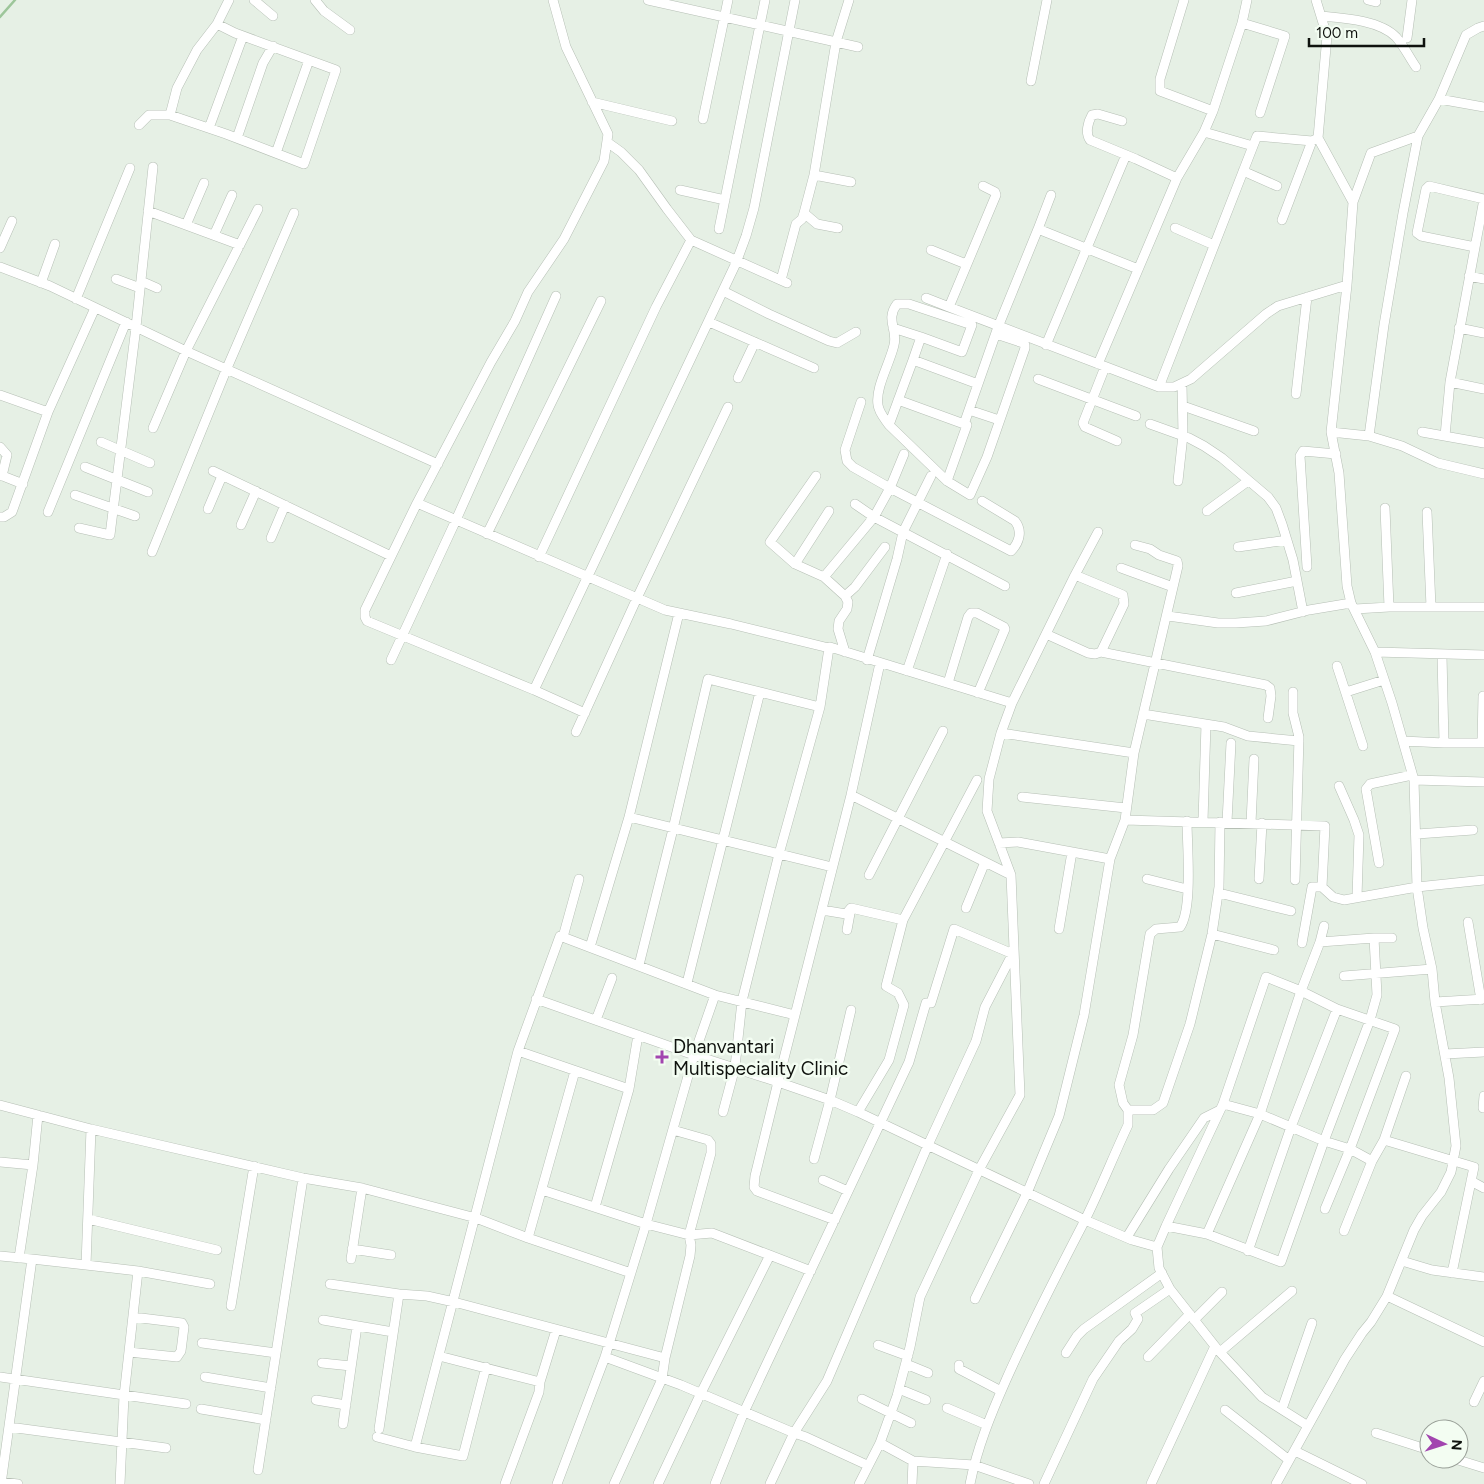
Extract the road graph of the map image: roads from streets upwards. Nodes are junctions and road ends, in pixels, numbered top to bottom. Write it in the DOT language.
graph roads {
  1 [pos="229,0"];
  2 [pos="254,0"];
  3 [pos="315,0"];
  4 [pos="553,0"];
  5 [pos="648,0"];
  6 [pos="728,0"];
  7 [pos="765,0"];
  8 [pos="795,0"];
  9 [pos="849,0"];
  10 [pos="1047,0"];
  11 [pos="1184,0"];
  12 [pos="1247,0"];
  13 [pos="1316,0"];
  14 [pos="1412,0"];
  15 [pos="273,16"];
  16 [pos="1321,16"];
  17 [pos="725,18"];
  18 [pos="1242,23"];
  19 [pos="217,24"];
  20 [pos="760,26"];
  21 [pos="1484,26"];
  22 [pos="350,30"];
  23 [pos="788,32"];
  24 [pos="243,36"];
  25 [pos="1407,38"];
  26 [pos="836,42"];
  27 [pos="273,46"];
  28 [pos="858,47"];
  29 [pos="309,60"];
  30 [pos="1416,67"];
  31 [pos="1030,81"];
  32 [pos="1439,99"];
  33 [pos="592,102"];
  34 [pos="1484,107"];
  35 [pos="1213,111"];
  36 [pos="1260,113"];
  37 [pos="170,114"];
  38 [pos="703,119"];
  39 [pos="672,121"];
  40 [pos="1122,121"];
  41 [pos="139,125"];
  42 [pos="209,128"];
  43 [pos="1204,132"];
  44 [pos="1418,136"];
  45 [pos="237,138"];
  46 [pos="1315,139"];
  47 [pos="606,142"];
  48 [pos="1253,146"];
  49 [pos="276,153"];
  50 [pos="1126,155"];
  51 [pos="153,167"];
  52 [pos="130,168"];
  53 [pos="1243,171"];
  54 [pos="814,175"];
  55 [pos="1177,178"];
  56 [pos="851,182"];
  57 [pos="204,184"];
  58 [pos="983,186"];
  59 [pos="1277,186"];
  60 [pos="680,190"];
  61 [pos="232,195"];
  62 [pos="1051,195"];
  63 [pos="1484,199"];
  64 [pos="725,200"];
  65 [pos="1353,202"];
  66 [pos="258,209"];
  67 [pos="148,211"];
  68 [pos="294,213"];
  69 [pos="804,213"];
  70 [pos="1282,220"];
  71 [pos="12,221"];
  72 [pos="186,225"];
  73 [pos="838,228"];
  74 [pos="1175,228"];
  75 [pos="719,229"];
  76 [pos="1038,230"];
  77 [pos="214,235"];
  78 [pos="691,240"];
  79 [pos="55,244"];
  80 [pos="1478,244"];
  81 [pos="240,245"];
  82 [pos="1214,245"];
  83 [pos="0,248"];
  84 [pos="1086,248"];
  85 [pos="931,250"];
  86 [pos="737,262"];
  87 [pos="966,264"];
  88 [pos="0,267"];
  89 [pos="1138,269"];
  90 [pos="1469,276"];
  91 [pos="116,279"];
  92 [pos="1484,279"];
  93 [pos="41,283"];
  94 [pos="140,285"];
  95 [pos="1347,285"];
  96 [pos="157,288"];
  97 [pos="723,290"];
  98 [pos="556,296"];
  99 [pos="1307,297"];
  100 [pos="926,298"];
  101 [pos="76,299"];
  102 [pos="600,301"];
  103 [pos="949,307"];
  104 [pos="95,308"];
  105 [pos="126,322"];
  106 [pos="709,322"];
  107 [pos="136,327"];
  108 [pos="893,328"];
  109 [pos="1459,328"];
  110 [pos="997,330"];
  111 [pos="856,332"];
  112 [pos="1484,333"];
  113 [pos="921,337"];
  114 [pos="755,342"];
  115 [pos="1046,344"];
  116 [pos="186,351"];
  117 [pos="913,360"];
  118 [pos="1102,366"];
  119 [pos="227,368"];
  120 [pos="814,368"];
  121 [pos="738,378"];
  122 [pos="1038,379"];
  123 [pos="1450,382"];
  124 [pos="978,384"];
  125 [pos="1182,384"];
  126 [pos="1159,387"];
  127 [pos="1484,389"];
  128 [pos="1296,394"];
  129 [pos="0,395"];
  130 [pos="898,400"];
  131 [pos="1092,400"];
  132 [pos="861,402"];
  133 [pos="1183,406"];
  134 [pos="728,408"];
  135 [pos="969,410"];
  136 [pos="48,412"];
  137 [pos="1136,416"];
  138 [pos="999,420"];
  139 [pos="964,424"];
  140 [pos="1150,424"];
  141 [pos="889,425"];
  142 [pos="153,428"];
  143 [pos="1254,431"];
  144 [pos="1332,432"];
  145 [pos="1422,432"];
  146 [pos="1183,435"];
  147 [pos="1369,436"];
  148 [pos="1445,436"];
  149 [pos="1118,441"];
  150 [pos="101,442"];
  151 [pos="1484,443"];
  152 [pos="0,447"];
  153 [pos="120,450"];
  154 [pos="904,454"];
  155 [pos="1336,454"];
  156 [pos="150,463"];
  157 [pos="438,464"];
  158 [pos="85,467"];
  159 [pos="213,471"];
  160 [pos="1484,474"];
  161 [pos="1,476"];
  162 [pos="222,476"];
  163 [pos="816,476"];
  164 [pos="931,476"];
  165 [pos="116,479"];
  166 [pos="947,481"];
  167 [pos="1178,481"];
  168 [pos="1248,481"];
  169 [pos="23,484"];
  170 [pos="890,488"];
  171 [pos="256,491"];
  172 [pos="148,492"];
  173 [pos="75,495"];
  174 [pos="982,501"];
  175 [pos="916,502"];
  176 [pos="417,503"];
  177 [pos="855,504"];
  178 [pos="285,505"];
  179 [pos="112,508"];
  180 [pos="1384,508"];
  181 [pos="208,509"];
  182 [pos="829,511"];
  183 [pos="1207,511"];
  184 [pos="48,512"];
  185 [pos="1427,512"];
  186 [pos="135,516"];
  187 [pos="0,517"];
  188 [pos="874,517"];
  189 [pos="456,520"];
  190 [pos="241,525"];
  191 [pos="79,528"];
  192 [pos="903,532"];
  193 [pos="1098,532"];
  194 [pos="487,534"];
  195 [pos="271,538"];
  196 [pos="1287,540"];
  197 [pos="1135,545"];
  198 [pos="885,547"];
  199 [pos="1238,548"];
  200 [pos="152,552"];
  201 [pos="947,554"];
  202 [pos="391,556"];
  203 [pos="539,557"];
  204 [pos="795,564"];
  205 [pos="1307,567"];
  206 [pos="1121,568"];
  207 [pos="1075,575"];
  208 [pos="588,577"];
  209 [pos="824,577"];
  210 [pos="1297,581"];
  211 [pos="1004,586"];
  212 [pos="1173,587"];
  213 [pos="1236,593"];
  214 [pos="845,596"];
  215 [pos="637,598"];
  216 [pos="1353,606"];
  217 [pos="1389,607"];
  218 [pos="1431,607"];
  219 [pos="1484,607"];
  220 [pos="1303,612"];
  221 [pos="679,613"];
  222 [pos="1168,616"];
  223 [pos="1046,634"];
  224 [pos="402,635"];
  225 [pos="829,648"];
  226 [pos="845,652"];
  227 [pos="1101,652"];
  228 [pos="1376,652"];
  229 [pos="1442,655"];
  230 [pos="1484,655"];
  231 [pos="391,660"];
  232 [pos="867,660"];
  233 [pos="880,662"];
  234 [pos="1156,664"];
  235 [pos="1337,666"];
  236 [pos="907,671"];
  237 [pos="1384,680"];
  238 [pos="948,684"];
  239 [pos="534,690"];
  240 [pos="760,692"];
  241 [pos="1293,692"];
  242 [pos="1346,692"];
  243 [pos="978,693"];
  244 [pos="1482,696"];
  245 [pos="1012,703"];
  246 [pos="820,707"];
  247 [pos="585,713"];
  248 [pos="1143,714"];
  249 [pos="1268,718"];
  250 [pos="1206,724"];
  251 [pos="944,731"];
  252 [pos="576,732"];
  253 [pos="1001,733"];
  254 [pos="1403,740"];
  255 [pos="1299,741"];
  256 [pos="1444,743"];
  257 [pos="1231,744"];
  258 [pos="1483,744"];
  259 [pos="1363,746"];
  260 [pos="1134,753"];
  261 [pos="1254,759"];
  262 [pos="1413,778"];
  263 [pos="976,780"];
  264 [pos="1484,782"];
  265 [pos="1339,786"];
  266 [pos="851,795"];
  267 [pos="1022,797"];
  268 [pos="1126,808"];
  269 [pos="628,817"];
  270 [pos="898,818"];
  271 [pos="1124,820"];
  272 [pos="1187,821"];
  273 [pos="1203,821"];
  274 [pos="1224,822"];
  275 [pos="1251,823"];
  276 [pos="1262,823"];
  277 [pos="1296,824"];
  278 [pos="673,829"];
  279 [pos="1473,830"];
  280 [pos="1417,834"];
  281 [pos="723,841"];
  282 [pos="944,842"];
  283 [pos="999,843"];
  284 [pos="1072,852"];
  285 [pos="779,854"];
  286 [pos="1110,859"];
  287 [pos="985,862"];
  288 [pos="1379,864"];
  289 [pos="832,867"];
  290 [pos="869,875"];
  291 [pos="1011,875"];
  292 [pos="579,879"];
  293 [pos="1147,879"];
  294 [pos="1259,879"];
  295 [pos="1294,880"];
  296 [pos="1484,880"];
  297 [pos="1322,887"];
  298 [pos="1417,887"];
  299 [pos="1187,889"];
  300 [pos="1219,893"];
  301 [pos="1357,897"];
  302 [pos="851,908"];
  303 [pos="966,908"];
  304 [pos="822,910"];
  305 [pos="1291,911"];
  306 [pos="902,920"];
  307 [pos="1468,922"];
  308 [pos="1324,926"];
  309 [pos="847,930"];
  310 [pos="1059,930"];
  311 [pos="1212,934"];
  312 [pos="563,937"];
  313 [pos="1374,938"];
  314 [pos="1392,938"];
  315 [pos="1320,942"];
  316 [pos="1302,943"];
  317 [pos="590,947"];
  318 [pos="1274,950"];
  319 [pos="1013,952"];
  320 [pos="638,965"];
  321 [pos="1432,969"];
  322 [pos="1376,974"];
  323 [pos="1344,976"];
  324 [pos="612,978"];
  325 [pos="687,983"];
  326 [pos="1301,991"];
  327 [pos="715,995"];
  328 [pos="536,999"];
  329 [pos="1483,1000"];
  330 [pos="742,1001"];
  331 [pos="1435,1002"];
  332 [pos="1336,1009"];
  333 [pos="851,1010"];
  334 [pos="795,1015"];
  335 [pos="596,1020"];
  336 [pos="1370,1020"];
  337 [pos="638,1035"];
  338 [pos="518,1051"];
  339 [pos="1484,1052"];
  340 [pos="694,1054"];
  341 [pos="1445,1054"];
  342 [pos="735,1067"];
  343 [pos="575,1071"];
  344 [pos="1406,1076"];
  345 [pos="778,1082"];
  346 [pos="629,1089"];
  347 [pos="1484,1096"];
  348 [pos="830,1100"];
  349 [pos="0,1105"];
  350 [pos="1221,1107"];
  351 [pos="1483,1108"];
  352 [pos="1128,1110"];
  353 [pos="723,1112"];
  354 [pos="858,1112"];
  355 [pos="1260,1114"];
  356 [pos="38,1115"];
  357 [pos="880,1123"];
  358 [pos="1291,1127"];
  359 [pos="91,1129"];
  360 [pos="673,1130"];
  361 [pos="1384,1140"];
  362 [pos="1324,1141"];
  363 [pos="928,1145"];
  364 [pos="1350,1150"];
  365 [pos="814,1159"];
  366 [pos="1372,1160"];
  367 [pos="0,1162"];
  368 [pos="1453,1162"];
  369 [pos="33,1164"];
  370 [pos="254,1166"];
  371 [pos="980,1168"];
  372 [pos="303,1178"];
  373 [pos="823,1180"];
  374 [pos="1471,1181"];
  375 [pos="362,1188"];
  376 [pos="1484,1188"];
  377 [pos="542,1190"];
  378 [pos="848,1191"];
  379 [pos="1027,1193"];
  380 [pos="595,1207"];
  381 [pos="1325,1209"];
  382 [pos="476,1218"];
  383 [pos="88,1219"];
  384 [pos="835,1220"];
  385 [pos="1085,1220"];
  386 [pos="646,1224"];
  387 [pos="1166,1226"];
  388 [pos="1344,1231"];
  389 [pos="1207,1234"];
  390 [pos="689,1235"];
  391 [pos="1127,1237"];
  392 [pos="528,1238"];
  393 [pos="1157,1248"];
  394 [pos="352,1249"];
  395 [pos="217,1250"];
  396 [pos="1248,1251"];
  397 [pos="391,1255"];
  398 [pos="770,1255"];
  399 [pos="0,1256"];
  400 [pos="18,1258"];
  401 [pos="32,1259"];
  402 [pos="351,1259"];
  403 [pos="1402,1262"];
  404 [pos="86,1265"];
  405 [pos="138,1271"];
  406 [pos="811,1271"];
  407 [pos="1452,1272"];
  408 [pos="631,1273"];
  409 [pos="1162,1273"];
  410 [pos="1484,1277"];
  411 [pos="210,1284"];
  412 [pos="330,1284"];
  413 [pos="1170,1289"];
  414 [pos="1292,1291"];
  415 [pos="1222,1292"];
  416 [pos="399,1294"];
  417 [pos="1387,1296"];
  418 [pos="975,1299"];
  419 [pos="454,1302"];
  420 [pos="231,1306"];
  421 [pos="133,1317"];
  422 [pos="1192,1317"];
  423 [pos="323,1320"];
  424 [pos="1312,1322"];
  425 [pos="357,1326"];
  426 [pos="556,1330"];
  427 [pos="393,1332"];
  428 [pos="1484,1342"];
  429 [pos="202,1343"];
  430 [pos="609,1344"];
  431 [pos="878,1345"];
  432 [pos="1217,1349"];
  433 [pos="129,1352"];
  434 [pos="276,1353"];
  435 [pos="1066,1353"];
  436 [pos="439,1356"];
  437 [pos="605,1357"];
  438 [pos="1148,1357"];
  439 [pos="665,1358"];
  440 [pos="907,1360"];
  441 [pos="322,1362"];
  442 [pos="351,1366"];
  443 [pos="959,1366"];
  444 [pos="486,1367"];
  445 [pos="928,1373"];
  446 [pos="205,1376"];
  447 [pos="0,1377"];
  448 [pos="16,1379"];
  449 [pos="662,1379"];
  450 [pos="1484,1381"];
  451 [pos="540,1382"];
  452 [pos="271,1388"];
  453 [pos="899,1389"];
  454 [pos="1001,1391"];
  455 [pos="701,1393"];
  456 [pos="124,1396"];
  457 [pos="862,1399"];
  458 [pos="316,1400"];
  459 [pos="926,1400"];
  460 [pos="1474,1402"];
  461 [pos="186,1404"];
  462 [pos="346,1405"];
  463 [pos="947,1408"];
  464 [pos="201,1409"];
  465 [pos="1282,1409"];
  466 [pos="1225,1410"];
  467 [pos="744,1412"];
  468 [pos="891,1414"];
  469 [pos="266,1420"];
  470 [pos="910,1423"];
  471 [pos="343,1424"];
  472 [pos="987,1425"];
  473 [pos="1308,1426"];
  474 [pos="9,1428"];
  475 [pos="794,1433"];
  476 [pos="1376,1433"];
  477 [pos="121,1443"];
  478 [pos="880,1443"];
  479 [pos="415,1447"];
  480 [pos="1419,1447"];
  481 [pos="166,1448"];
  482 [pos="1295,1451"];
  483 [pos="1289,1460"];
  484 [pos="913,1461"];
  485 [pos="1469,1463"];
  486 [pos="974,1465"];
  487 [pos="867,1466"];
  488 [pos="1484,1468"];
  489 [pos="258,1470"];
  490 [pos="1,1483"];
  491 [pos="18,1484"];
  492 [pos="120,1484"];
  493 [pos="505,1484"];
  494 [pos="557,1484"];
  495 [pos="614,1484"];
  496 [pos="658,1484"];
  497 [pos="715,1484"];
  498 [pos="770,1484"];
  499 [pos="859,1484"];
  500 [pos="912,1484"];
  501 [pos="970,1484"];
  502 [pos="1026,1484"];
  503 [pos="1044,1484"];
  504 [pos="1151,1484"];
  505 [pos="1276,1484"];
  506 [pos="1362,1484"];
  1 -- 19 [label="street"];
  2 -- 15 [label="street"];
  3 -- 22 [label="street"];
  4 -- 33 [label="street"];
  5 -- 17 [label="street"];
  6 -- 17 [label="street"];
  7 -- 20 [label="street"];
  8 -- 23 [label="street"];
  9 -- 26 [label="street"];
  10 -- 31 [label="street"];
  11 -- 35 [label="street"];
  12 -- 18 [label="street"];
  13 -- 16 [label="street"];
  14 -- 25 [label="street"];
  16 -- 30 [label="street"];
  16 -- 46 [label="street"];
  17 -- 20 [label="street"];
  17 -- 38 [label="street"];
  18 -- 35 [label="street"];
  18 -- 36 [label="street"];
  19 -- 24 [label="street"];
  19 -- 37 [label="street"];
  20 -- 23 [label="street"];
  20 -- 64 [label="street"];
  21 -- 32 [label="street"];
  23 -- 26 [label="street"];
  23 -- 86 [label="street"];
  24 -- 27 [label="street"];
  24 -- 42 [label="street"];
  26 -- 28 [label="street"];
  26 -- 54 [label="street"];
  27 -- 29 [label="street"];
  27 -- 45 [label="street"];
  29 -- 49 [label="street"];
  29 -- 49 [label="street"];
  32 -- 34 [label="street"];
  32 -- 44 [label="street"];
  33 -- 39 [label="street"];
  33 -- 47 [label="street"];
  35 -- 43 [label="street"];
  37 -- 41 [label="street"];
  37 -- 42 [label="street"];
  40 -- 50 [label="street"];
  42 -- 45 [label="street"];
  43 -- 48 [label="street"];
  43 -- 55 [label="street"];
  44 -- 65 [label="street"];
  44 -- 147 [label="street"];
  45 -- 49 [label="street"];
  46 -- 48 [label="street"];
  46 -- 65 [label="street"];
  46 -- 70 [label="street"];
  47 -- 78 [label="street"];
  47 -- 157 [label="street"];
  48 -- 53 [label="street"];
  50 -- 55 [label="street"];
  50 -- 84 [label="street"];
  51 -- 67 [label="street"];
  52 -- 101 [label="street"];
  53 -- 59 [label="street"];
  53 -- 82 [label="street"];
  54 -- 56 [label="street"];
  54 -- 69 [label="street"];
  55 -- 89 [label="street"];
  57 -- 72 [label="street"];
  58 -- 87 [label="street"];
  60 -- 64 [label="street"];
  61 -- 77 [label="street"];
  62 -- 76 [label="street"];
  63 -- 80 [label="street"];
  63 -- 80 [label="street"];
  64 -- 75 [label="street"];
  65 -- 95 [label="street"];
  66 -- 81 [label="street"];
  67 -- 72 [label="street"];
  67 -- 94 [label="street"];
  68 -- 119 [label="street"];
  69 -- 73 [label="street"];
  69 -- 86 [label="street"];
  71 -- 83 [label="street"];
  72 -- 77 [label="street"];
  74 -- 82 [label="street"];
  76 -- 84 [label="street"];
  76 -- 110 [label="street"];
  77 -- 81 [label="street"];
  78 -- 86 [label="street"];
  78 -- 203 [label="street"];
  79 -- 93 [label="street"];
  80 -- 90 [label="street"];
  81 -- 116 [label="street"];
  82 -- 126 [label="street"];
  84 -- 89 [label="street"];
  84 -- 115 [label="street"];
  85 -- 87 [label="street"];
  86 -- 97 [label="street"];
  87 -- 103 [label="street"];
  88 -- 93 [label="street"];
  89 -- 118 [label="street"];
  90 -- 92 [label="street"];
  90 -- 109 [label="street"];
  91 -- 94 [label="street"];
  93 -- 101 [label="street"];
  94 -- 96 [label="street"];
  94 -- 107 [label="street"];
  95 -- 99 [label="street"];
  95 -- 144 [label="street"];
  97 -- 106 [label="street"];
  97 -- 111 [label="street"];
  98 -- 189 [label="street"];
  99 -- 125 [label="street"];
  99 -- 128 [label="street"];
  100 -- 103 [label="street"];
  101 -- 104 [label="street"];
  102 -- 194 [label="street"];
  103 -- 110 [label="street"];
  104 -- 105 [label="street"];
  104 -- 136 [label="street"];
  105 -- 107 [label="street"];
  105 -- 184 [label="street"];
  106 -- 114 [label="street"];
  106 -- 208 [label="street"];
  107 -- 116 [label="street"];
  107 -- 153 [label="street"];
  108 -- 113 [label="street"];
  108 -- 113 [label="street"];
  108 -- 141 [label="street"];
  109 -- 112 [label="street"];
  109 -- 123 [label="street"];
  110 -- 115 [label="street"];
  110 -- 124 [label="street"];
  110 -- 138 [label="street"];
  113 -- 117 [label="street"];
  114 -- 120 [label="street"];
  114 -- 121 [label="street"];
  115 -- 118 [label="street"];
  116 -- 119 [label="street"];
  116 -- 142 [label="street"];
  117 -- 124 [label="street"];
  117 -- 130 [label="street"];
  118 -- 126 [label="street"];
  118 -- 131 [label="street"];
  119 -- 157 [label="street"];
  119 -- 200 [label="street"];
  122 -- 131 [label="street"];
  123 -- 127 [label="street"];
  123 -- 148 [label="street"];
  124 -- 135 [label="street"];
  125 -- 126 [label="street"];
  125 -- 133 [label="street"];
  129 -- 136 [label="street"];
  130 -- 139 [label="street"];
  130 -- 141 [label="street"];
  131 -- 137 [label="street"];
  131 -- 149 [label="street"];
  132 -- 170 [label="street"];
  133 -- 143 [label="street"];
  133 -- 146 [label="street"];
  134 -- 215 [label="street"];
  135 -- 138 [label="street"];
  135 -- 139 [label="street"];
  136 -- 169 [label="street"];
  138 -- 166 [label="street"];
  139 -- 166 [label="street"];
  140 -- 146 [label="street"];
  141 -- 166 [label="street"];
  144 -- 147 [label="street"];
  144 -- 155 [label="street"];
  145 -- 148 [label="street"];
  146 -- 167 [label="street"];
  146 -- 168 [label="street"];
  147 -- 160 [label="street"];
  148 -- 151 [label="street"];
  150 -- 153 [label="street"];
  152 -- 161 [label="street"];
  153 -- 156 [label="street"];
  153 -- 165 [label="street"];
  154 -- 170 [label="street"];
  155 -- 205 [label="street"];
  155 -- 216 [label="street"];
  157 -- 176 [label="street"];
  158 -- 165 [label="street"];
  159 -- 162 [label="street"];
  161 -- 169 [label="street"];
  162 -- 171 [label="street"];
  162 -- 181 [label="street"];
  163 -- 204 [label="street"];
  164 -- 175 [label="street"];
  165 -- 172 [label="street"];
  165 -- 179 [label="street"];
  168 -- 183 [label="street"];
  168 -- 196 [label="street"];
  169 -- 187 [label="street"];
  170 -- 175 [label="street"];
  170 -- 188 [label="street"];
  171 -- 178 [label="street"];
  171 -- 190 [label="street"];
  173 -- 179 [label="street"];
  174 -- 175 [label="street"];
  175 -- 192 [label="street"];
  176 -- 189 [label="street"];
  176 -- 202 [label="street"];
  177 -- 188 [label="street"];
  178 -- 195 [label="street"];
  178 -- 202 [label="street"];
  179 -- 186 [label="street"];
  179 -- 191 [label="street"];
  180 -- 217 [label="street"];
  182 -- 204 [label="street"];
  185 -- 218 [label="street"];
  188 -- 192 [label="street"];
  188 -- 209 [label="street"];
  189 -- 194 [label="street"];
  189 -- 224 [label="street"];
  192 -- 201 [label="street"];
  192 -- 232 [label="street"];
  193 -- 207 [label="street"];
  194 -- 203 [label="street"];
  196 -- 199 [label="street"];
  196 -- 210 [label="street"];
  197 -- 212 [label="street"];
  198 -- 214 [label="street"];
  201 -- 211 [label="street"];
  201 -- 236 [label="street"];
  202 -- 224 [label="street"];
  203 -- 208 [label="street"];
  204 -- 209 [label="street"];
  206 -- 212 [label="street"];
  207 -- 223 [label="street"];
  207 -- 227 [label="street"];
  208 -- 215 [label="street"];
  208 -- 239 [label="street"];
  209 -- 214 [label="street"];
  210 -- 213 [label="street"];
  210 -- 220 [label="street"];
  212 -- 222 [label="street"];
  214 -- 226 [label="street"];
  215 -- 221 [label="street"];
  215 -- 247 [label="street"];
  216 -- 217 [label="street"];
  216 -- 220 [label="street"];
  216 -- 228 [label="street"];
  217 -- 218 [label="street"];
  218 -- 219 [label="street"];
  220 -- 222 [label="street"];
  221 -- 225 [label="street"];
  221 -- 269 [label="street"];
  222 -- 234 [label="street"];
  223 -- 227 [label="street"];
  223 -- 245 [label="street"];
  224 -- 231 [label="street"];
  224 -- 239 [label="street"];
  225 -- 226 [label="street"];
  225 -- 246 [label="street"];
  226 -- 232 [label="street"];
  227 -- 234 [label="street"];
  228 -- 229 [label="street"];
  228 -- 237 [label="street"];
  229 -- 230 [label="street"];
  229 -- 256 [label="street"];
  232 -- 233 [label="street"];
  233 -- 236 [label="street"];
  233 -- 266 [label="street"];
  234 -- 248 [label="street"];
  234 -- 249 [label="street"];
  235 -- 242 [label="street"];
  236 -- 238 [label="street"];
  237 -- 242 [label="street"];
  237 -- 254 [label="street"];
  238 -- 243 [label="street"];
  238 -- 243 [label="street"];
  239 -- 247 [label="street"];
  240 -- 246 [label="street"];
  240 -- 278 [label="street"];
  240 -- 281 [label="street"];
  241 -- 255 [label="street"];
  242 -- 259 [label="street"];
  243 -- 245 [label="street"];
  244 -- 258 [label="street"];
  245 -- 253 [label="street"];
  246 -- 285 [label="street"];
  247 -- 252 [label="street"];
  248 -- 250 [label="street"];
  248 -- 260 [label="street"];
  250 -- 255 [label="street"];
  250 -- 273 [label="street"];
  251 -- 270 [label="street"];
  253 -- 260 [label="street"];
  253 -- 283 [label="street"];
  254 -- 256 [label="street"];
  254 -- 262 [label="street"];
  255 -- 277 [label="street"];
  256 -- 258 [label="street"];
  257 -- 274 [label="street"];
  260 -- 268 [label="street"];
  261 -- 275 [label="street"];
  262 -- 264 [label="street"];
  262 -- 280 [label="street"];
  262 -- 288 [label="street"];
  263 -- 282 [label="street"];
  265 -- 301 [label="street"];
  266 -- 270 [label="street"];
  266 -- 289 [label="street"];
  267 -- 268 [label="street"];
  268 -- 271 [label="street"];
  269 -- 278 [label="street"];
  269 -- 317 [label="street"];
  270 -- 282 [label="street"];
  270 -- 290 [label="street"];
  271 -- 272 [label="street"];
  271 -- 286 [label="street"];
  272 -- 273 [label="street"];
  272 -- 299 [label="street"];
  273 -- 274 [label="street"];
  274 -- 275 [label="street"];
  274 -- 300 [label="street"];
  275 -- 276 [label="street"];
  276 -- 277 [label="street"];
  276 -- 294 [label="street"];
  277 -- 295 [label="street"];
  277 -- 297 [label="street"];
  278 -- 281 [label="street"];
  278 -- 320 [label="street"];
  279 -- 280 [label="street"];
  280 -- 298 [label="street"];
  281 -- 285 [label="street"];
  281 -- 325 [label="street"];
  282 -- 287 [label="street"];
  282 -- 306 [label="street"];
  283 -- 284 [label="street"];
  283 -- 291 [label="street"];
  284 -- 286 [label="street"];
  284 -- 310 [label="street"];
  285 -- 289 [label="street"];
  285 -- 330 [label="street"];
  286 -- 379 [label="street"];
  287 -- 291 [label="street"];
  287 -- 303 [label="street"];
  289 -- 304 [label="street"];
  291 -- 319 [label="street"];
  292 -- 312 [label="street"];
  293 -- 299 [label="street"];
  296 -- 298 [label="street"];
  297 -- 301 [label="street"];
  297 -- 316 [label="street"];
  298 -- 301 [label="street"];
  298 -- 321 [label="street"];
  299 -- 352 [label="street"];
  300 -- 305 [label="street"];
  300 -- 311 [label="street"];
  302 -- 304 [label="street"];
  302 -- 306 [label="street"];
  302 -- 309 [label="street"];
  304 -- 334 [label="street"];
  306 -- 354 [label="street"];
  307 -- 329 [label="street"];
  308 -- 315 [label="street"];
  311 -- 318 [label="street"];
  311 -- 352 [label="street"];
  312 -- 317 [label="street"];
  312 -- 328 [label="street"];
  313 -- 314 [label="street"];
  313 -- 315 [label="street"];
  313 -- 322 [label="street"];
  315 -- 326 [label="street"];
  317 -- 320 [label="street"];
  319 -- 357 [label="street"];
  319 -- 363 [label="street"];
  319 -- 371 [label="street"];
  320 -- 325 [label="street"];
  321 -- 322 [label="street"];
  321 -- 331 [label="street"];
  322 -- 323 [label="street"];
  322 -- 336 [label="street"];
  324 -- 335 [label="street"];
  325 -- 327 [label="street"];
  326 -- 332 [label="street"];
  326 -- 350 [label="street"];
  326 -- 355 [label="street"];
  327 -- 330 [label="street"];
  327 -- 340 [label="street"];
  328 -- 335 [label="street"];
  328 -- 338 [label="street"];
  329 -- 331 [label="street"];
  330 -- 334 [label="street"];
  330 -- 342 [label="street"];
  331 -- 341 [label="street"];
  332 -- 336 [label="street"];
  332 -- 358 [label="street"];
  333 -- 348 [label="street"];
  334 -- 345 [label="street"];
  335 -- 337 [label="street"];
  336 -- 362 [label="street"];
  336 -- 364 [label="street"];
  337 -- 340 [label="street"];
  337 -- 346 [label="street"];
  338 -- 343 [label="street"];
  338 -- 382 [label="street"];
  339 -- 341 [label="street"];
  340 -- 342 [label="street"];
  340 -- 360 [label="street"];
  341 -- 368 [label="street"];
  342 -- 345 [label="street"];
  342 -- 353 [label="street"];
  343 -- 346 [label="street"];
  343 -- 377 [label="street"];
  344 -- 361 [label="street"];
  345 -- 348 [label="street"];
  345 -- 384 [label="street"];
  346 -- 380 [label="street"];
  347 -- 351 [label="street"];
  348 -- 354 [label="street"];
  348 -- 365 [label="street"];
  349 -- 356 [label="street"];
  350 -- 355 [label="street"];
  350 -- 387 [label="street"];
  350 -- 391 [label="street"];
  352 -- 385 [label="street"];
  354 -- 357 [label="street"];
  355 -- 358 [label="street"];
  355 -- 389 [label="street"];
  356 -- 359 [label="street"];
  356 -- 369 [label="street"];
  357 -- 363 [label="street"];
  357 -- 378 [label="street"];
  358 -- 362 [label="street"];
  358 -- 396 [label="street"];
  359 -- 370 [label="street"];
  359 -- 383 [label="street"];
  360 -- 386 [label="street"];
  360 -- 390 [label="street"];
  361 -- 366 [label="street"];
  361 -- 368 [label="street"];
  362 -- 364 [label="street"];
  362 -- 396 [label="street"];
  363 -- 371 [label="street"];
  363 -- 475 [label="street"];
  364 -- 366 [label="street"];
  364 -- 381 [label="street"];
  366 -- 388 [label="street"];
  367 -- 369 [label="street"];
  368 -- 374 [label="street"];
  368 -- 403 [label="street"];
  369 -- 400 [label="street"];
  370 -- 372 [label="street"];
  370 -- 420 [label="street"];
  371 -- 379 [label="street"];
  371 -- 440 [label="street"];
  372 -- 375 [label="street"];
  372 -- 434 [label="street"];
  373 -- 378 [label="street"];
  374 -- 376 [label="street"];
  374 -- 407 [label="street"];
  375 -- 382 [label="street"];
  375 -- 394 [label="street"];
  377 -- 380 [label="street"];
  377 -- 392 [label="street"];
  378 -- 384 [label="street"];
  379 -- 385 [label="street"];
  379 -- 418 [label="street"];
  380 -- 386 [label="street"];
  382 -- 392 [label="street"];
  382 -- 419 [label="street"];
  383 -- 395 [label="street"];
  383 -- 404 [label="street"];
  384 -- 406 [label="street"];
  385 -- 391 [label="street"];
  385 -- 454 [label="street"];
  386 -- 390 [label="street"];
  386 -- 408 [label="street"];
  387 -- 389 [label="street"];
  387 -- 393 [label="street"];
  389 -- 396 [label="street"];
  390 -- 398 [label="street"];
  390 -- 439 [label="street"];
  391 -- 393 [label="street"];
  392 -- 408 [label="street"];
  393 -- 409 [label="street"];
  394 -- 397 [label="street"];
  394 -- 402 [label="street"];
  398 -- 406 [label="street"];
  398 -- 455 [label="street"];
  399 -- 400 [label="street"];
  400 -- 401 [label="street"];
  401 -- 404 [label="street"];
  401 -- 448 [label="street"];
  403 -- 407 [label="street"];
  403 -- 417 [label="street"];
  404 -- 405 [label="street"];
  405 -- 411 [label="street"];
  405 -- 421 [label="street"];
  406 -- 467 [label="street"];
  407 -- 410 [label="street"];
  408 -- 430 [label="street"];
  409 -- 413 [label="street"];
  409 -- 435 [label="street"];
  412 -- 416 [label="street"];
  413 -- 422 [label="street"];
  413 -- 503 [label="street"];
  414 -- 432 [label="street"];
  415 -- 422 [label="street"];
  416 -- 419 [label="street"];
  416 -- 427 [label="street"];
  417 -- 428 [label="street"];
  417 -- 473 [label="street"];
  419 -- 426 [label="street"];
  419 -- 436 [label="street"];
  421 -- 433 [label="street"];
  421 -- 433 [label="street"];
  422 -- 432 [label="street"];
  422 -- 438 [label="street"];
  423 -- 425 [label="street"];
  424 -- 465 [label="street"];
  425 -- 427 [label="street"];
  425 -- 442 [label="street"];
  426 -- 430 [label="street"];
  426 -- 451 [label="street"];
  427 -- 479 [label="street"];
  429 -- 434 [label="street"];
  430 -- 437 [label="street"];
  430 -- 439 [label="street"];
  431 -- 440 [label="street"];
  432 -- 465 [label="street"];
  432 -- 504 [label="street"];
  433 -- 456 [label="street"];
  434 -- 452 [label="street"];
  436 -- 444 [label="street"];
  436 -- 479 [label="street"];
  437 -- 449 [label="street"];
  437 -- 494 [label="street"];
  439 -- 449 [label="street"];
  440 -- 445 [label="street"];
  440 -- 453 [label="street"];
  441 -- 442 [label="street"];
  442 -- 462 [label="street"];
  443 -- 454 [label="street"];
  444 -- 451 [label="street"];
  444 -- 479 [label="street"];
  446 -- 452 [label="street"];
  447 -- 448 [label="street"];
  448 -- 456 [label="street"];
  448 -- 474 [label="street"];
  449 -- 455 [label="street"];
  449 -- 495 [label="street"];
  450 -- 460 [label="street"];
  451 -- 493 [label="street"];
  452 -- 469 [label="street"];
  453 -- 459 [label="street"];
  453 -- 468 [label="street"];
  454 -- 472 [label="street"];
  455 -- 467 [label="street"];
  455 -- 496 [label="street"];
  456 -- 461 [label="street"];
  456 -- 477 [label="street"];
  457 -- 468 [label="street"];
  458 -- 462 [label="street"];
  462 -- 471 [label="street"];
  463 -- 472 [label="street"];
  464 -- 469 [label="street"];
  465 -- 473 [label="street"];
  466 -- 483 [label="street"];
  467 -- 475 [label="street"];
  467 -- 497 [label="street"];
  468 -- 470 [label="street"];
  468 -- 478 [label="street"];
  469 -- 489 [label="street"];
  472 -- 486 [label="street"];
  473 -- 482 [label="street"];
  474 -- 477 [label="street"];
  474 -- 490 [label="street"];
  475 -- 487 [label="street"];
  475 -- 498 [label="street"];
  476 -- 480 [label="street"];
  477 -- 481 [label="street"];
  477 -- 492 [label="street"];
  478 -- 484 [label="street"];
  478 -- 487 [label="street"];
  482 -- 483 [label="street"];
  482 -- 506 [label="street"];
  483 -- 505 [label="street"];
  484 -- 486 [label="street"];
  484 -- 500 [label="street"];
  485 -- 488 [label="street"];
  486 -- 501 [label="street"];
  486 -- 502 [label="street"];
  487 -- 499 [label="street"];
  490 -- 491 [label="street"];
}
